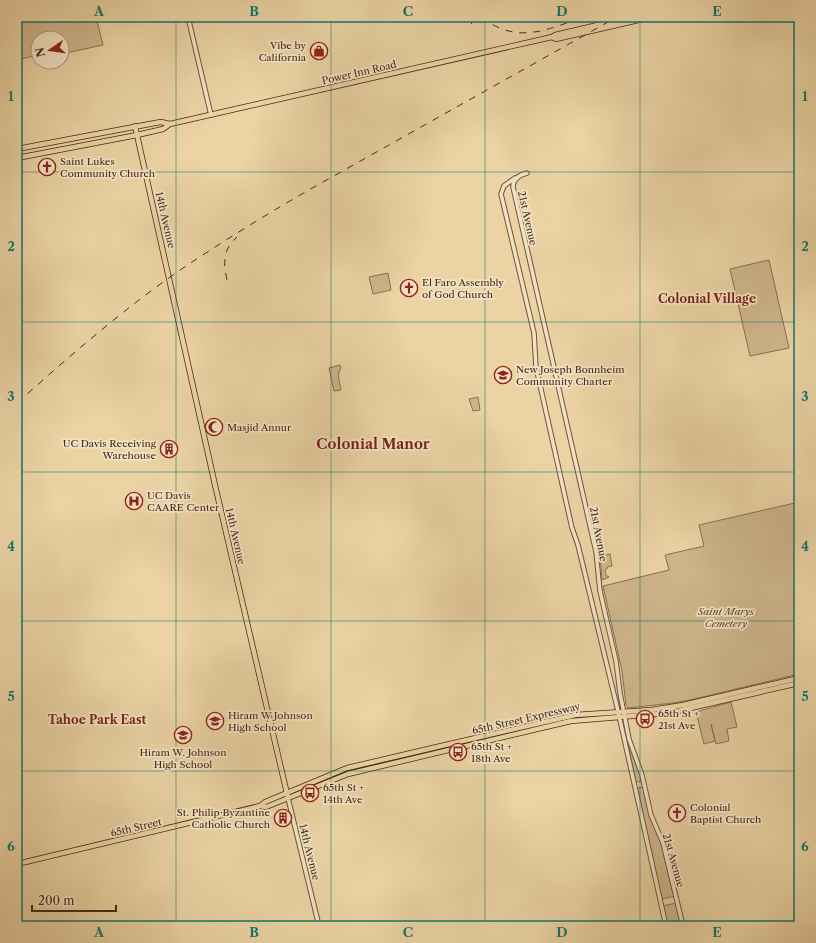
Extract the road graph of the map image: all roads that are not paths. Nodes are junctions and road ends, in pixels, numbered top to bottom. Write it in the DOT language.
graph roads {
  1 [pos="188,17"];
  2 [pos="632,17"];
  3 [pos="646,17"];
  4 [pos="552,37"];
  5 [pos="211,115"];
  6 [pos="170,124"];
  7 [pos="135,126"];
  8 [pos="137,135"];
  9 [pos="17,149"];
  10 [pos="17,158"];
  11 [pos="527,173"];
  12 [pos="520,175"];
  13 [pos="502,188"];
  14 [pos="515,195"];
  15 [pos="799,678"];
  16 [pos="799,683"];
  17 [pos="618,711"];
  18 [pos="624,711"];
  19 [pos="625,716"];
  20 [pos="619,717"];
  21 [pos="287,796"];
  22 [pos="17,864"];
  23 [pos="319,926"];
  24 [pos="666,926"];
  25 [pos="683,926"];
  1 -- 5 [label="street"];
  2 -- 4 [label="main road, Power Inn Road"];
  3 -- 4 [label="main road, Power Inn Road"];
  4 -- 5 [label="main road, Power Inn Road"];
  5 -- 6 [label="main road, Power Inn Road"];
  6 -- 7 [label="main road, Power Inn Road"];
  6 -- 8 [label="main road, Power Inn Road"];
  7 -- 8 [label="main road, 14th Avenue"];
  7 -- 9 [label="main road, Power Inn Road"];
  8 -- 10 [label="main road, Power Inn Road"];
  8 -- 21 [label="main road, 14th Avenue"];
  11 -- 12 [label="street"];
  12 -- 13 [label="street"];
  12 -- 14 [label="street, 21st Avenue"];
  13 -- 14 [label="street"];
  13 -- 17 [label="street, 21st Avenue"];
  14 -- 18 [label="street, 21st Avenue"];
  15 -- 18 [label="main road, 65th Street Expressway"];
  16 -- 19 [label="main road, 65th Street Expressway"];
  17 -- 18 [label="main road, 65th Street Expressway"];
  17 -- 20 [label="street, 21st Avenue"];
  17 -- 21 [label="main road, 65th Street Expressway"];
  18 -- 19 [label="street, 21st Avenue"];
  19 -- 20 [label="main road, 65th Street Expressway"];
  19 -- 25 [label="street, 21st Avenue"];
  20 -- 21 [label="main road, 65th Street Expressway"];
  20 -- 24 [label="street, 21st Avenue"];
  21 -- 22 [label="main road, 65th Street"];
  21 -- 23 [label="street, 14th Avenue"];
}
